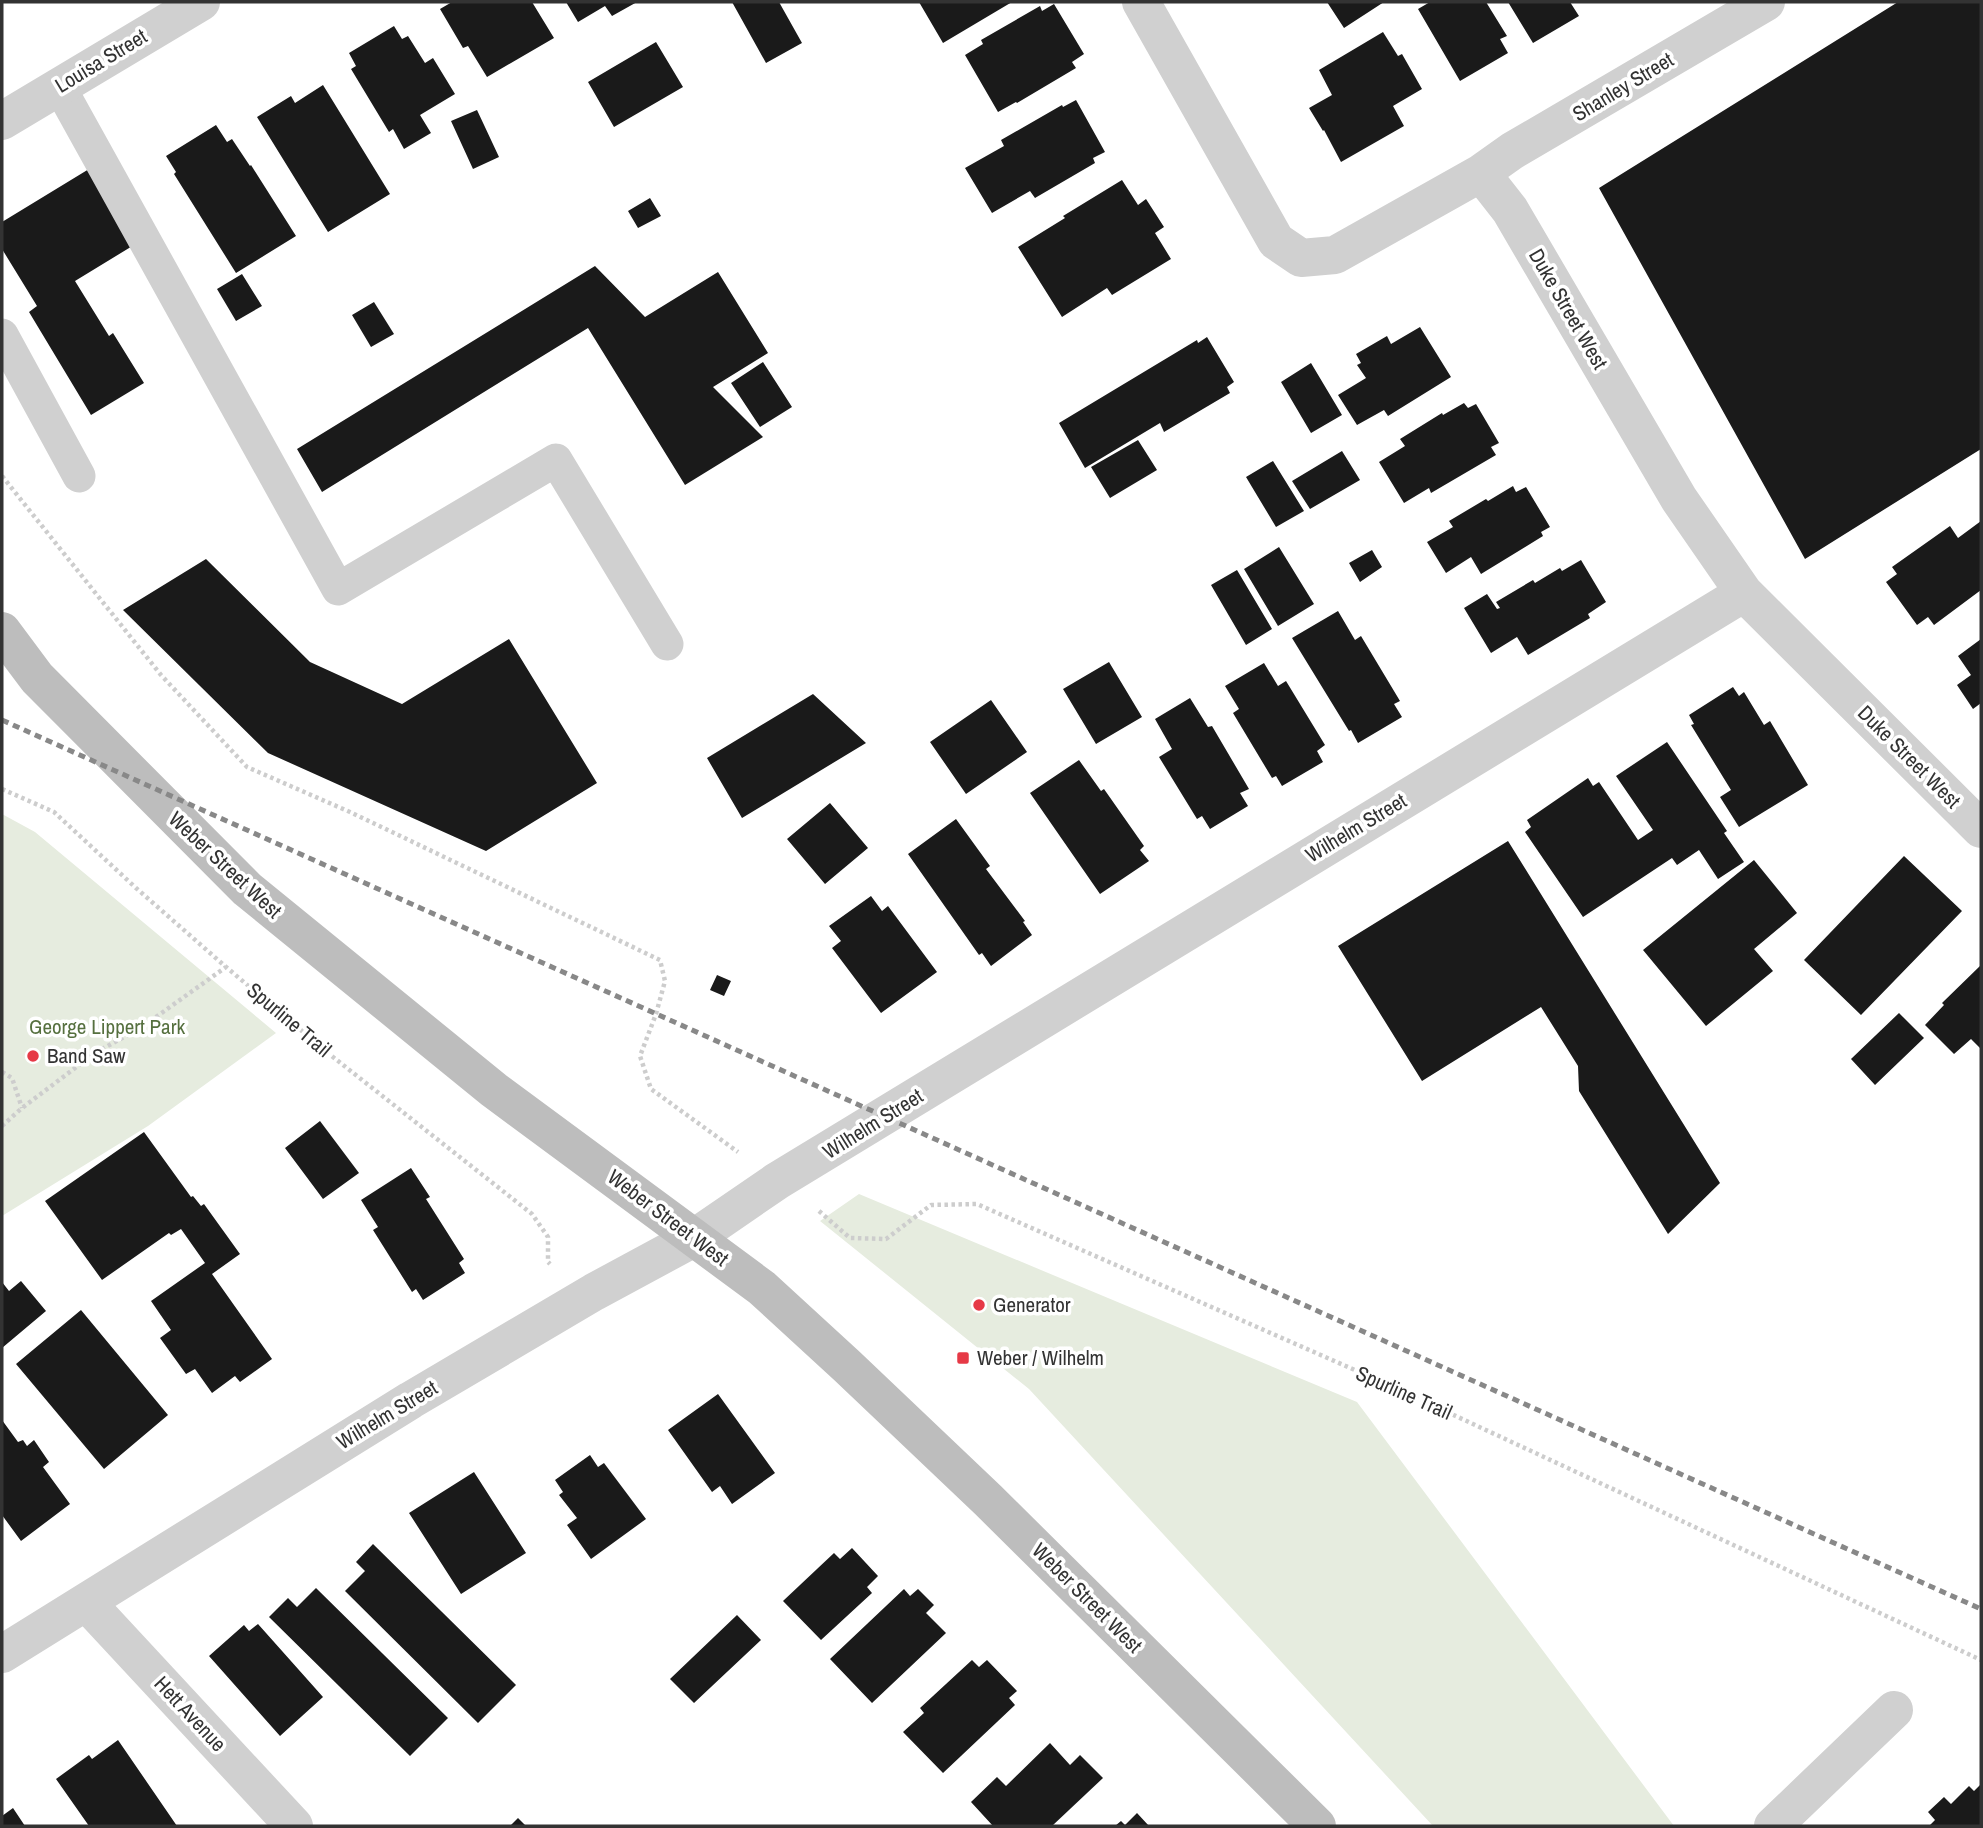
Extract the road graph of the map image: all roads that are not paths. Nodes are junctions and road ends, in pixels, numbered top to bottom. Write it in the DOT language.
graph roads {
  1 [pos="201,2"];
  2 [pos="1141,2"];
  3 [pos="1766,2"];
  4 [pos="59,86"];
  5 [pos="2,121"];
  6 [pos="1481,173"];
  7 [pos="2,335"];
  8 [pos="79,476"];
  9 [pos="1744,593"];
  10 [pos="2,631"];
  11 [pos="667,644"];
  12 [pos="1976,815"];
  13 [pos="694,1238"];
  14 [pos="86,1602"];
  15 [pos="2,1654"];
  16 [pos="1894,1710"];
  17 [pos="294,1826"];
  18 [pos="1317,1826"];
  19 [pos="1773,1826"];
  1 -- 4 [label="street, Louisa Street"];
  2 -- 6 [label="street"];
  3 -- 6 [label="street, Shanley Street"];
  4 -- 5 [label="street, Louisa Street"];
  4 -- 11 [label="lane"];
  6 -- 9 [label="street, Duke Street West"];
  7 -- 8 [label="lane"];
  9 -- 12 [label="street, Duke Street West"];
  9 -- 13 [label="street, Wilhelm Street"];
  10 -- 13 [label="main road, Weber Street West"];
  13 -- 14 [label="street, Wilhelm Street"];
  13 -- 18 [label="main road, Weber Street West"];
  14 -- 15 [label="street, Wilhelm Street"];
  14 -- 17 [label="street, Hett Avenue"];
  16 -- 19 [label="street"];
}
